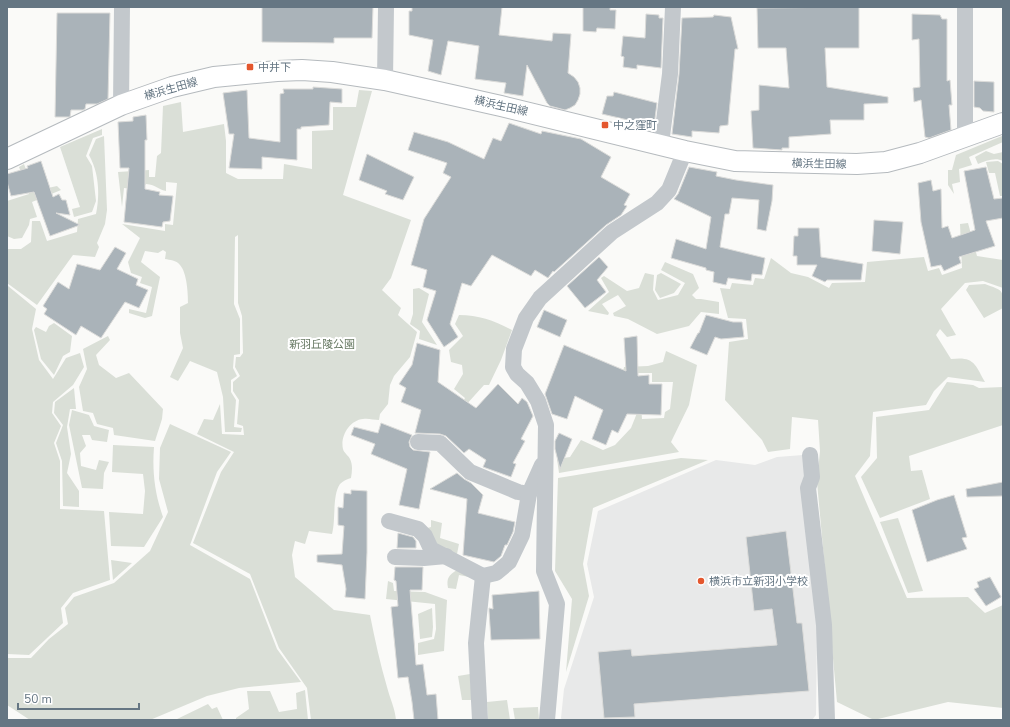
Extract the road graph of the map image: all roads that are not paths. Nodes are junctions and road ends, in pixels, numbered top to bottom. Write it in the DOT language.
graph roads {
  1 [pos="122,7"];
  2 [pos="386,7"];
  3 [pos="673,7"];
  4 [pos="965,7"];
  5 [pos="385,80"];
  6 [pos="121,105"];
  7 [pos="1003,123"];
  8 [pos="965,136"];
  9 [pos="661,144"];
  10 [pos="685,151"];
  11 [pos="7,159"];
  12 [pos="418,442"];
  13 [pos="810,455"];
  14 [pos="545,458"];
  15 [pos="529,494"];
  16 [pos="389,521"];
  17 [pos="446,556"];
  18 [pos="395,557"];
  19 [pos="483,576"];
  20 [pos="480,720"];
  21 [pos="547,720"];
  22 [pos="827,720"];
  1 -- 6 [label="street"];
  2 -- 5 [label="street"];
  3 -- 9 [label="street"];
  4 -- 8 [label="street"];
  5 -- 6 [label="main road, 横浜生田線"];
  5 -- 9 [label="main road, 横浜生田線"];
  6 -- 11 [label="main road, 横浜生田線"];
  7 -- 8 [label="main road, 横浜生田線"];
  8 -- 10 [label="main road, 横浜生田線"];
  9 -- 10 [label="main road, 横浜生田線"];
  10 -- 14 [label="street"];
  12 -- 15 [label="street"];
  13 -- 22 [label="street"];
  14 -- 15 [label="street"];
  14 -- 21 [label="street"];
  15 -- 19 [label="street"];
  16 -- 17 [label="street"];
  17 -- 18 [label="street"];
  17 -- 19 [label="street"];
  19 -- 20 [label="street"];
}
